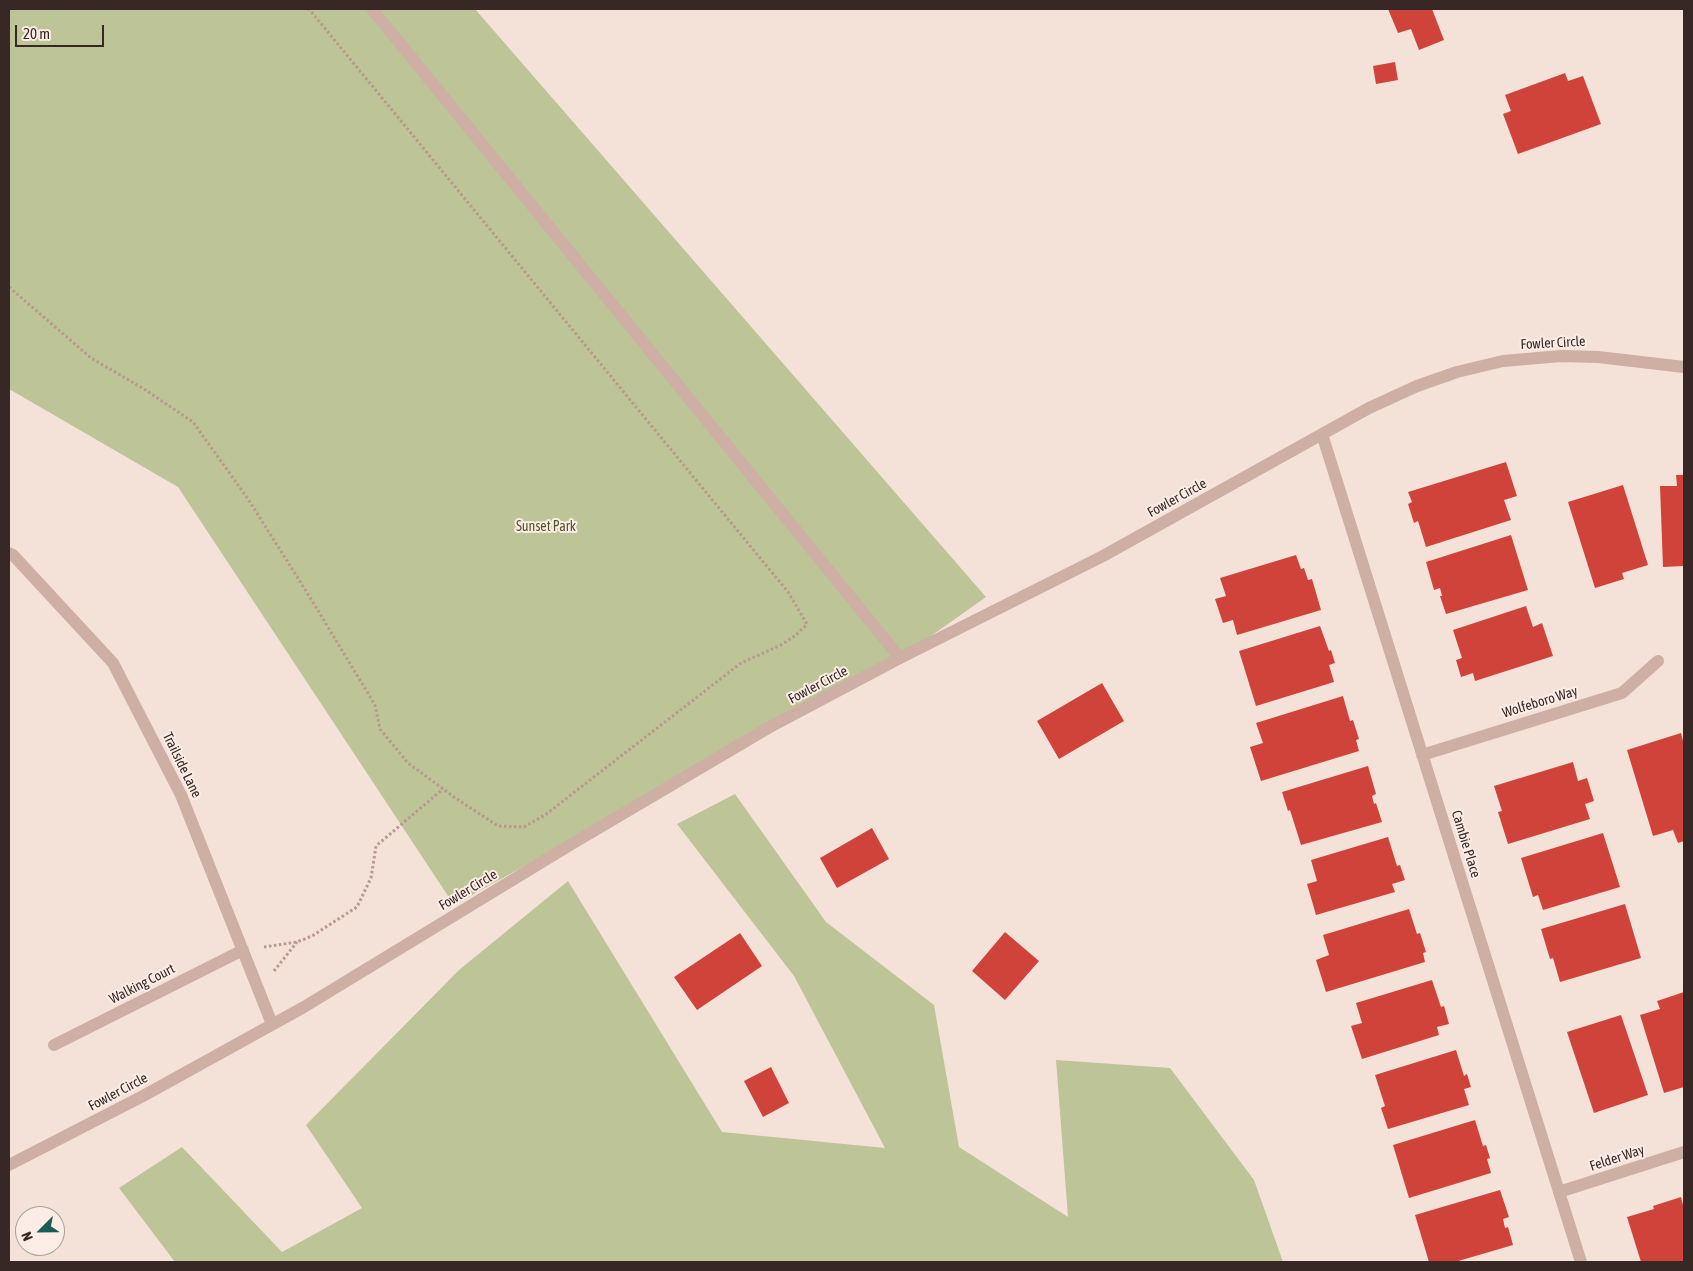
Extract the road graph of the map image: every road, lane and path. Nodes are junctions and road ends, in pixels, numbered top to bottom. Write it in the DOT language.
graph roads {
  1 [pos="309,9"];
  2 [pos="372,9"];
  3 [pos="9,287"];
  4 [pos="1684,367"];
  5 [pos="1322,434"];
  6 [pos="9,553"];
  7 [pos="900,658"];
  8 [pos="1658,661"];
  9 [pos="1422,754"];
  10 [pos="443,790"];
  11 [pos="297,942"];
  12 [pos="243,950"];
  13 [pos="259,991"];
  14 [pos="272,1024"];
  15 [pos="54,1045"];
  16 [pos="1684,1152"];
  17 [pos="9,1165"];
  18 [pos="1559,1192"];
  19 [pos="1581,1262"];
  1 -- 10 [label="path"];
  2 -- 7 [label="street"];
  3 -- 10 [label="path"];
  4 -- 5 [label="street, Fowler Circle"];
  5 -- 7 [label="street, Fowler Circle"];
  5 -- 9 [label="street, Cambie Place"];
  6 -- 12 [label="street, Trailside Lane"];
  7 -- 14 [label="street, Fowler Circle"];
  8 -- 9 [label="street, Wolfeboro Way"];
  9 -- 18 [label="street, Cambie Place"];
  10 -- 11 [label="path"];
  11 -- 12 [label="path"];
  11 -- 13 [label="path"];
  12 -- 13 [label="street, Trailside Lane"];
  12 -- 15 [label="street, Walking Court"];
  13 -- 14 [label="street, Trailside Lane"];
  14 -- 17 [label="street, Fowler Circle"];
  16 -- 18 [label="street, Felder Way"];
  18 -- 19 [label="street, Cambie Place"];
}
